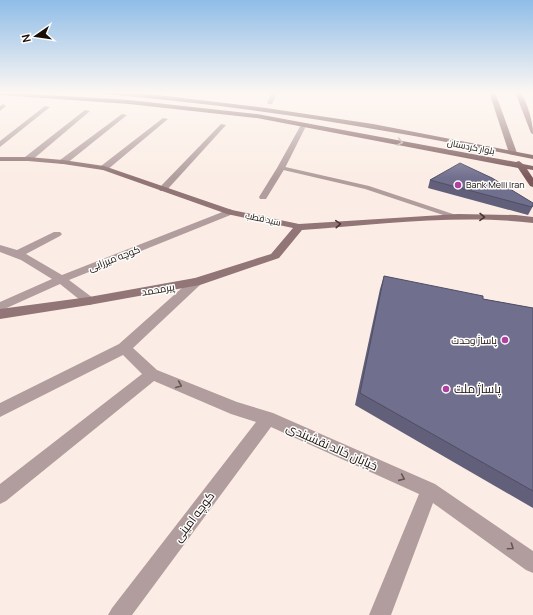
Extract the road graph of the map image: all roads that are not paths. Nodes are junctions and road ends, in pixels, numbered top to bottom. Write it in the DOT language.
graph roads {
  1 [pos="30,121"];
  2 [pos="75,121"];
  3 [pos="117,121"];
  4 [pos="163,121"];
  5 [pos="283,121"];
  6 [pos="332,121"];
  7 [pos="502,121"];
  8 [pos="528,121"];
  9 [pos="304,124"];
  10 [pos="224,125"];
  11 [pos="533,132"];
  12 [pos="0,145"];
  13 [pos="513,153"];
  14 [pos="533,157"];
  15 [pos="0,159"];
  16 [pos="28,159"];
  17 [pos="63,162"];
  18 [pos="520,166"];
  19 [pos="104,168"];
  20 [pos="281,168"];
  21 [pos="533,168"];
  22 [pos="533,184"];
  23 [pos="163,189"];
  24 [pos="263,197"];
  25 [pos="230,212"];
  26 [pos="458,217"];
  27 [pos="533,220"];
  28 [pos="299,227"];
  29 [pos="57,234"];
  30 [pos="0,248"];
  31 [pos="18,254"];
  32 [pos="61,278"];
  33 [pos="196,282"];
  34 [pos="89,301"];
  35 [pos="0,307"];
  36 [pos="0,314"];
  37 [pos="124,348"];
  38 [pos="152,374"];
  39 [pos="0,410"];
  40 [pos="268,418"];
  41 [pos="429,490"];
  42 [pos="0,496"];
  43 [pos="533,563"];
  44 [pos="119,615"];
  45 [pos="380,615"];
  1 -- 12 [label="street"];
  2 -- 16 [label="street"];
  3 -- 17 [label="street"];
  4 -- 19 [label="street"];
  5 -- 9 [label="main road, بلوار کردستان"];
  6 -- 13 [label="main road, بلوار کردستان"];
  7 -- 13 [label="street"];
  8 -- 11 [label="street"];
  9 -- 18 [label="main road, بلوار کردستان, one-way"];
  9 -- 20 [label="street"];
  10 -- 23 [label="street"];
  13 -- 14 [label="main road, بلوار کردستان"];
  13 -- 18 [label="main road"];
  15 -- 16 [label="street, سید قطب"];
  16 -- 17 [label="street, سید قطب"];
  17 -- 19 [label="street, سید قطب"];
  18 -- 21 [label="main road, بلوار کردستان"];
  18 -- 22 [label="main road"];
  19 -- 23 [label="street, سید قطب"];
  20 -- 24 [label="street"];
  20 -- 26 [label="lane"];
  23 -- 25 [label="street, سید قطب"];
  25 -- 28 [label="street, سید قطب"];
  25 -- 32 [label="street, کوچه میرزایی"];
  26 -- 27 [label="street, سید قطب, one-way"];
  28 -- 26 [label="street, سید قطب, one-way"];
  28 -- 33 [label="street, پیرمحمد"];
  29 -- 31 [label="street"];
  30 -- 31 [label="street"];
  31 -- 32 [label="street"];
  32 -- 34 [label="street"];
  32 -- 35 [label="street, کوچه میرزایی"];
  33 -- 34 [label="street, پیرمحمد"];
  33 -- 37 [label="street"];
  34 -- 36 [label="street, پیرمحمد"];
  37 -- 38 [label="street, خیابان خالد نقشبندی"];
  37 -- 39 [label="street"];
  38 -- 40 [label="street, خیابان خالد نقشبندی, one-way"];
  38 -- 42 [label="street"];
  40 -- 41 [label="street, خیابان خالد نقشبندی, one-way"];
  40 -- 44 [label="street, کوچه امینی"];
  41 -- 43 [label="street, خیابان خالد نقشبندی, one-way"];
  41 -- 45 [label="street"];
}
